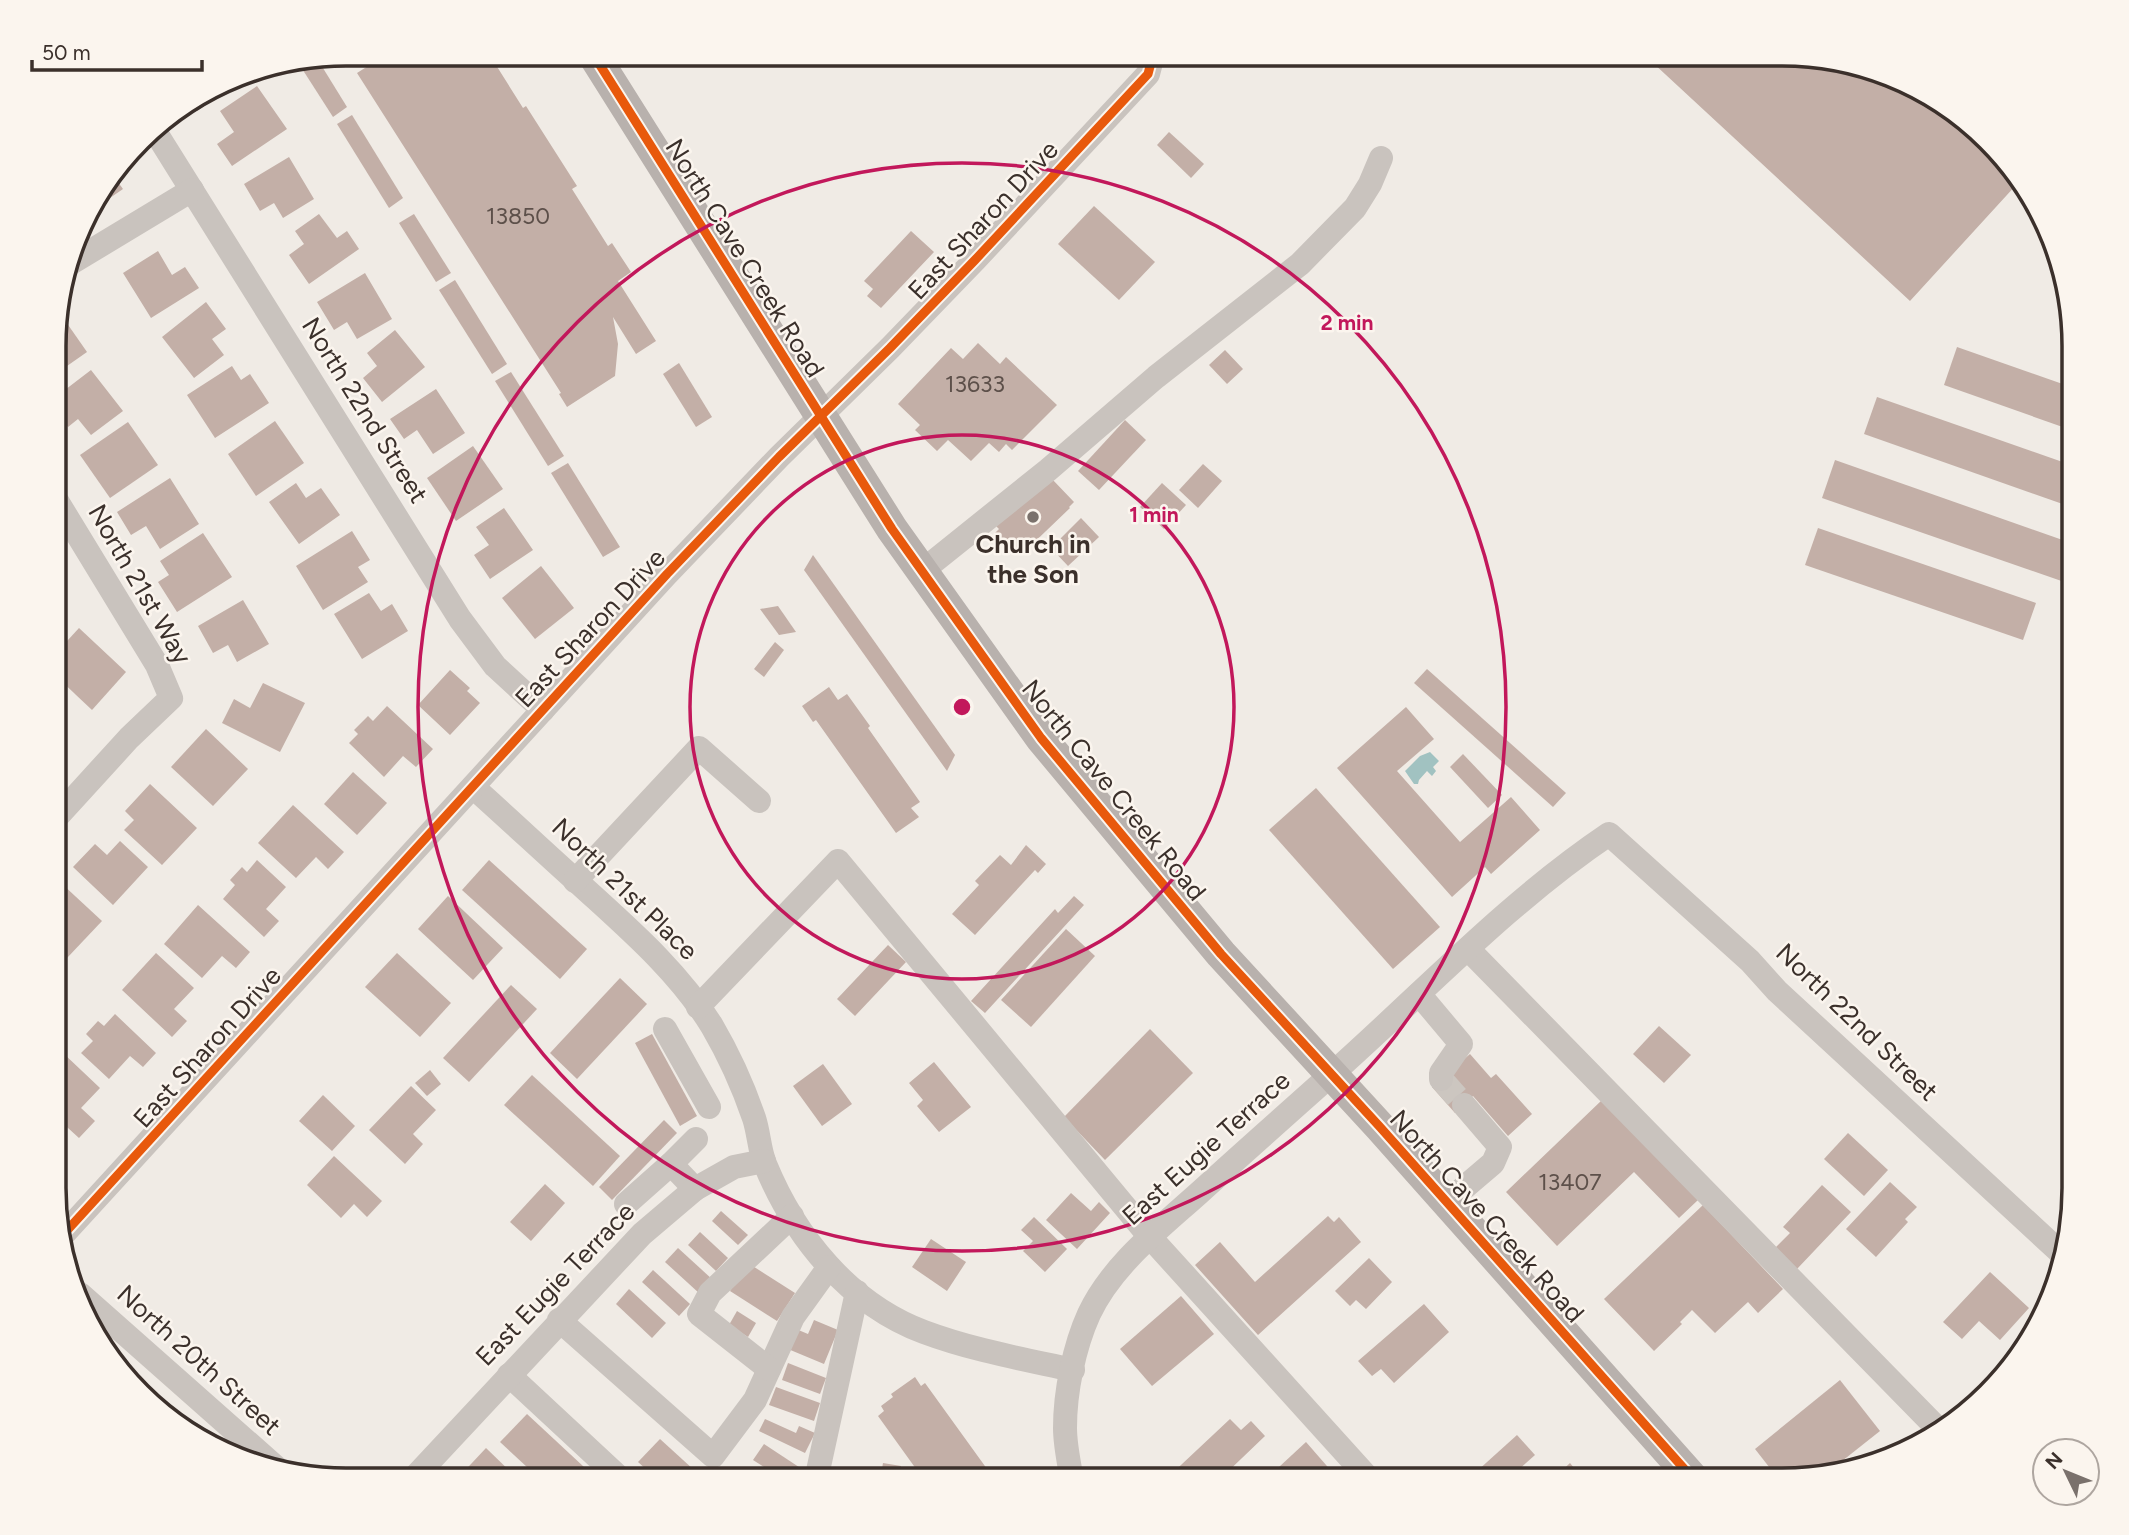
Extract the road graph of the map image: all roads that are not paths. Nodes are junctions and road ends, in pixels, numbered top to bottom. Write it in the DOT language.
graph roads {
  1 [pos="601,66"];
  2 [pos="1151,66"];
  3 [pos="160,138"];
  4 [pos="1381,158"];
  5 [pos="192,190"];
  6 [pos="81,257"];
  7 [pos="821,416"];
  8 [pos="66,516"];
  9 [pos="922,571"];
  10 [pos="543,710"];
  11 [pos="473,787"];
  12 [pos="759,801"];
  13 [pos="66,807"];
  14 [pos="1609,834"];
  15 [pos="575,881"];
  16 [pos="1468,948"];
  17 [pos="1419,994"];
  18 [pos="698,1007"];
  19 [pos="665,1029"];
  20 [pos="724,1049"];
  21 [pos="688,1069"];
  22 [pos="1332,1074"];
  23 [pos="1441,1079"];
  24 [pos="1464,1105"];
  25 [pos="709,1107"];
  26 [pos="696,1139"];
  27 [pos="764,1161"];
  28 [pos="671,1164"];
  29 [pos="695,1189"];
  30 [pos="1446,1203"];
  31 [pos="626,1204"];
  32 [pos="792,1216"];
  33 [pos="69,1228"];
  34 [pos="1150,1237"];
  35 [pos="2056,1248"];
  36 [pos="830,1267"];
  37 [pos="857,1292"];
  38 [pos="92,1305"];
  39 [pos="559,1320"];
  40 [pos="769,1368"];
  41 [pos="1073,1370"];
  42 [pos="509,1375"];
  43 [pos="1933,1424"];
  44 [pos="263,1456"];
  45 [pos="423,1468"];
  46 [pos="609,1468"];
  47 [pos="819,1468"];
  48 [pos="1070,1468"];
  49 [pos="1360,1468"];
  50 [pos="1683,1468"];
  1 -- 7 [label="main road, North Cave Creek Road"];
  2 -- 7 [label="street, East Sharon Drive"];
  3 -- 5 [label="street, North 22nd Street"];
  4 -- 9 [label="street"];
  5 -- 6 [label="street"];
  5 -- 10 [label="street, North 22nd Street"];
  7 -- 9 [label="main road, North Cave Creek Road"];
  7 -- 10 [label="street, East Sharon Drive"];
  8 -- 13 [label="street, North 21st Way"];
  9 -- 22 [label="main road, North Cave Creek Road"];
  10 -- 11 [label="street, East Sharon Drive"];
  11 -- 15 [label="street, North 21st Place"];
  11 -- 33 [label="street, East Sharon Drive"];
  12 -- 15 [label="street"];
  14 -- 16 [label="street, East Eugie Terrace"];
  14 -- 35 [label="street, North 22nd Street"];
  15 -- 18 [label="street, North 21st Place"];
  16 -- 17 [label="street, East Eugie Terrace"];
  16 -- 43 [label="street"];
  17 -- 22 [label="street, East Eugie Terrace"];
  17 -- 23 [label="street"];
  18 -- 20 [label="street, North 21st Place"];
  18 -- 34 [label="street"];
  19 -- 21 [label="street"];
  20 -- 21 [label="street"];
  20 -- 27 [label="street, North 21st Place"];
  21 -- 25 [label="street"];
  22 -- 30 [label="main road, North Cave Creek Road"];
  22 -- 34 [label="street, East Eugie Terrace"];
  24 -- 30 [label="street"];
  26 -- 28 [label="street"];
  27 -- 29 [label="street, East Eugie Terrace"];
  27 -- 32 [label="street, North 21st Place"];
  28 -- 29 [label="street"];
  28 -- 31 [label="street"];
  29 -- 39 [label="street, East Eugie Terrace"];
  30 -- 50 [label="main road, North Cave Creek Road"];
  32 -- 36 [label="street, North 21st Place"];
  32 -- 40 [label="street"];
  34 -- 41 [label="street, East Eugie Terrace"];
  34 -- 49 [label="street"];
  36 -- 37 [label="street, North 21st Place"];
  36 -- 40 [label="street"];
  37 -- 41 [label="street, North 21st Place"];
  37 -- 47 [label="street"];
  38 -- 44 [label="street, North 20th Street"];
  39 -- 40 [label="street"];
  39 -- 42 [label="street, East Eugie Terrace"];
  41 -- 48 [label="street"];
  42 -- 45 [label="street, East Eugie Terrace"];
  42 -- 46 [label="street"];
}
